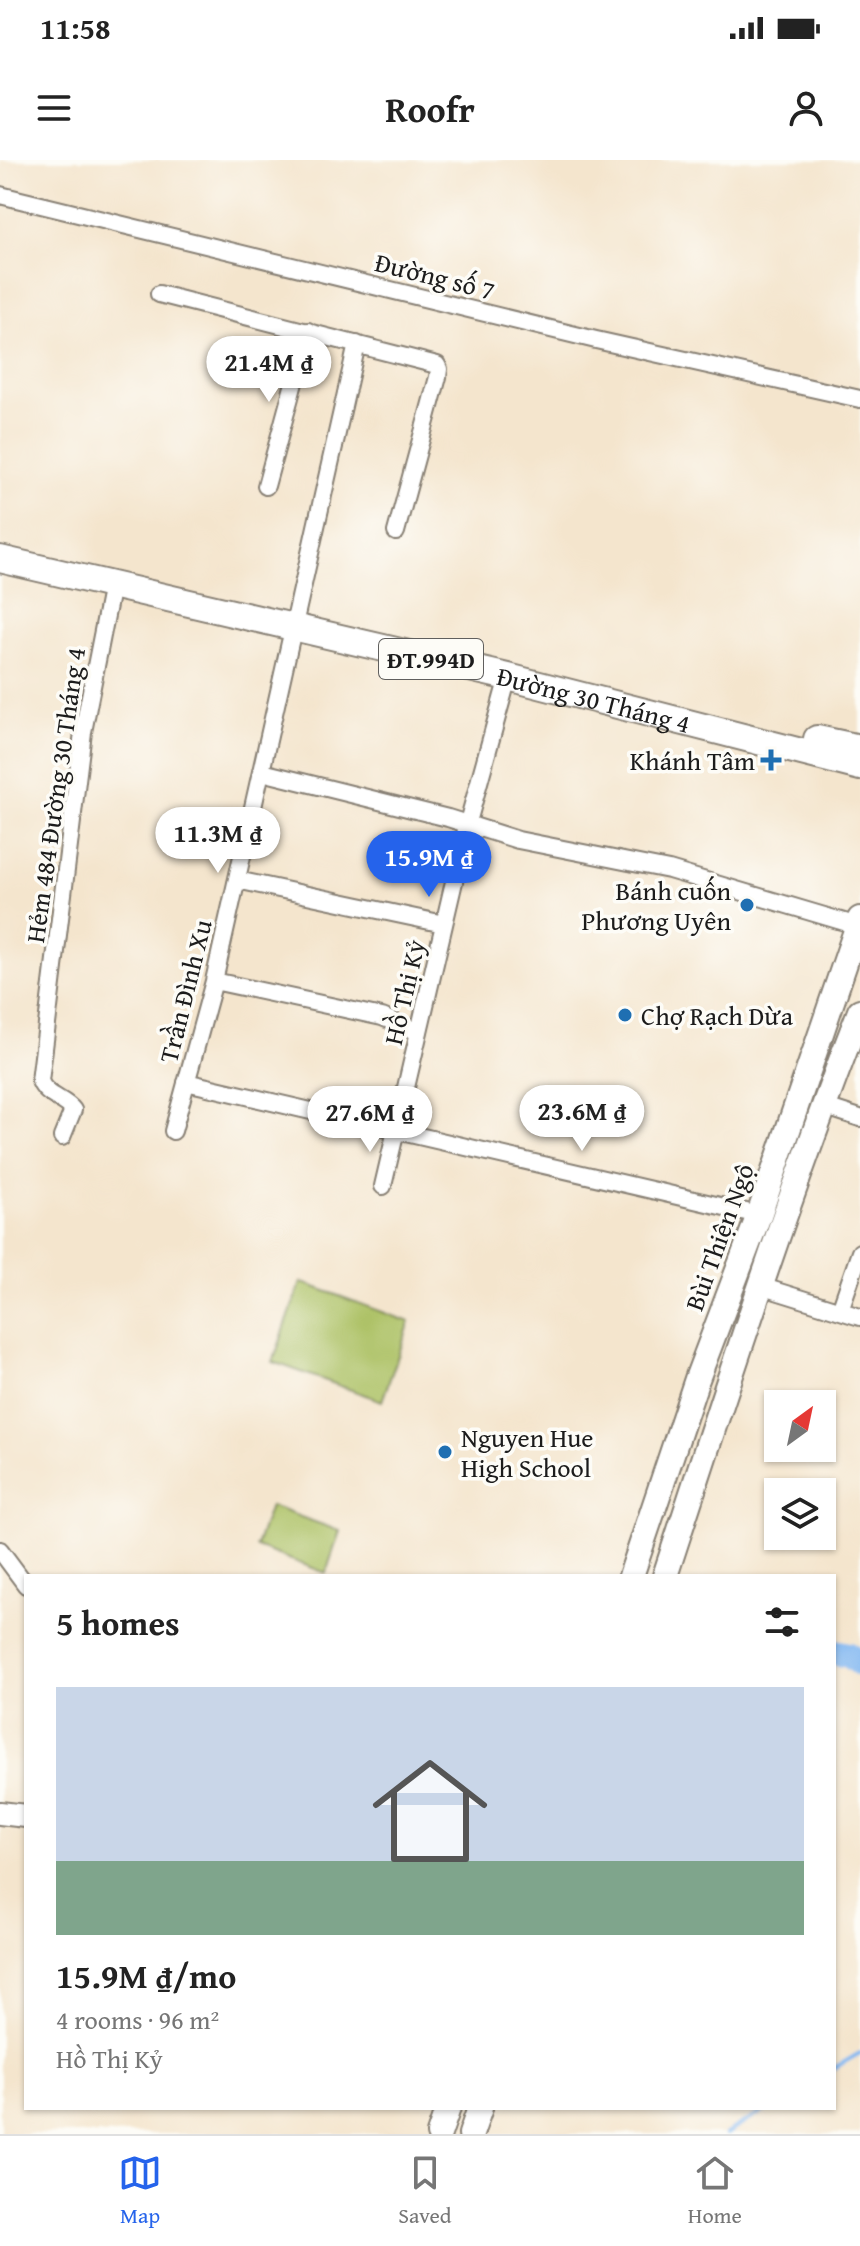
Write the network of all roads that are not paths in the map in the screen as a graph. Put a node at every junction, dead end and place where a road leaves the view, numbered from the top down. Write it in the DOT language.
graph roads {
  1 [pos="0,195"];
  2 [pos="159,294"];
  3 [pos="308,331"];
  4 [pos="357,344"];
  5 [pos="860,399"];
  6 [pos="266,486"];
  7 [pos="396,532"];
  8 [pos="0,542"];
  9 [pos="0,559"];
  10 [pos="112,585"];
  11 [pos="294,620"];
  12 [pos="508,677"];
  13 [pos="860,748"];
  14 [pos="860,767"];
  15 [pos="262,772"];
  16 [pos="467,826"];
  17 [pos="237,880"];
  18 [pos="859,922"];
  19 [pos="444,924"];
  20 [pos="214,981"];
  21 [pos="860,1011"];
  22 [pos="419,1032"];
  23 [pos="186,1082"];
  24 [pos="797,1096"];
  25 [pos="823,1106"];
  26 [pos="860,1118"];
  27 [pos="173,1131"];
  28 [pos="396,1132"];
  29 [pos="62,1137"];
  30 [pos="383,1186"];
  31 [pos="759,1215"];
  32 [pos="860,1252"];
  33 [pos="760,1286"];
  34 [pos="840,1310"];
  35 [pos="860,1317"];
  36 [pos="4,1563"];
  37 [pos="634,1566"];
  38 [pos="667,1571"];
  39 [pos="24,1583"];
  40 [pos="0,1813"];
  41 [pos="24,1816"];
  42 [pos="447,2110"];
  43 [pos="479,2110"];
  44 [pos="439,2134"];
  45 [pos="471,2134"];
  1 -- 5 [label="street, Đường số 7"];
  2 -- 3 [label="street"];
  3 -- 4 [label="street"];
  3 -- 6 [label="street"];
  4 -- 7 [label="street"];
  4 -- 11 [label="street, Trần Đình Xu"];
  8 -- 11 [label="main road, Đường 30 Tháng 4 / ĐT.994D"];
  9 -- 10 [label="main road, Đường 30 Tháng 4 / ĐT.994D"];
  10 -- 11 [label="main road, Đường 30 Tháng 4 / ĐT.994D"];
  10 -- 29 [label="street, Hẻm 484 Đường 30 Tháng 4"];
  11 -- 12 [label="main road, Đường 30 Tháng 4 / ĐT.994D"];
  11 -- 13 [label="main road, Đường 30 Tháng 4 / ĐT.994D"];
  11 -- 15 [label="street, Trần Đình Xu"];
  12 -- 14 [label="main road, Đường 30 Tháng 4 / ĐT.994D"];
  12 -- 16 [label="street, Hồ Thị Kỷ"];
  15 -- 16 [label="street"];
  15 -- 17 [label="street, Trần Đình Xu"];
  16 -- 18 [label="street"];
  16 -- 19 [label="street, Hồ Thị Kỷ"];
  17 -- 19 [label="street"];
  17 -- 20 [label="street, Trần Đình Xu"];
  18 -- 24 [label="main road, Bùi Thiện Ngộ"];
  19 -- 22 [label="street, Hồ Thị Kỷ"];
  20 -- 22 [label="street"];
  20 -- 23 [label="street, Trần Đình Xu"];
  21 -- 25 [label="main road, Bùi Thiện Ngộ"];
  22 -- 28 [label="street, Hồ Thị Kỷ"];
  23 -- 27 [label="street, Trần Đình Xu"];
  23 -- 28 [label="street"];
  24 -- 25 [label="main road"];
  24 -- 31 [label="main road, Bùi Thiện Ngộ"];
  25 -- 26 [label="street"];
  25 -- 33 [label="main road, Bùi Thiện Ngộ"];
  28 -- 30 [label="street, Hồ Thị Kỷ"];
  28 -- 31 [label="street"];
  31 -- 37 [label="main road, Bùi Thiện Ngộ"];
  32 -- 34 [label="street"];
  33 -- 34 [label="street"];
  33 -- 38 [label="main road, Bùi Thiện Ngộ"];
  34 -- 35 [label="street"];
  36 -- 39 [label="street"];
  37 -- 38 [label="main road"];
  40 -- 41 [label="street"];
  42 -- 44 [label="main road"];
  43 -- 45 [label="main road"];
}
